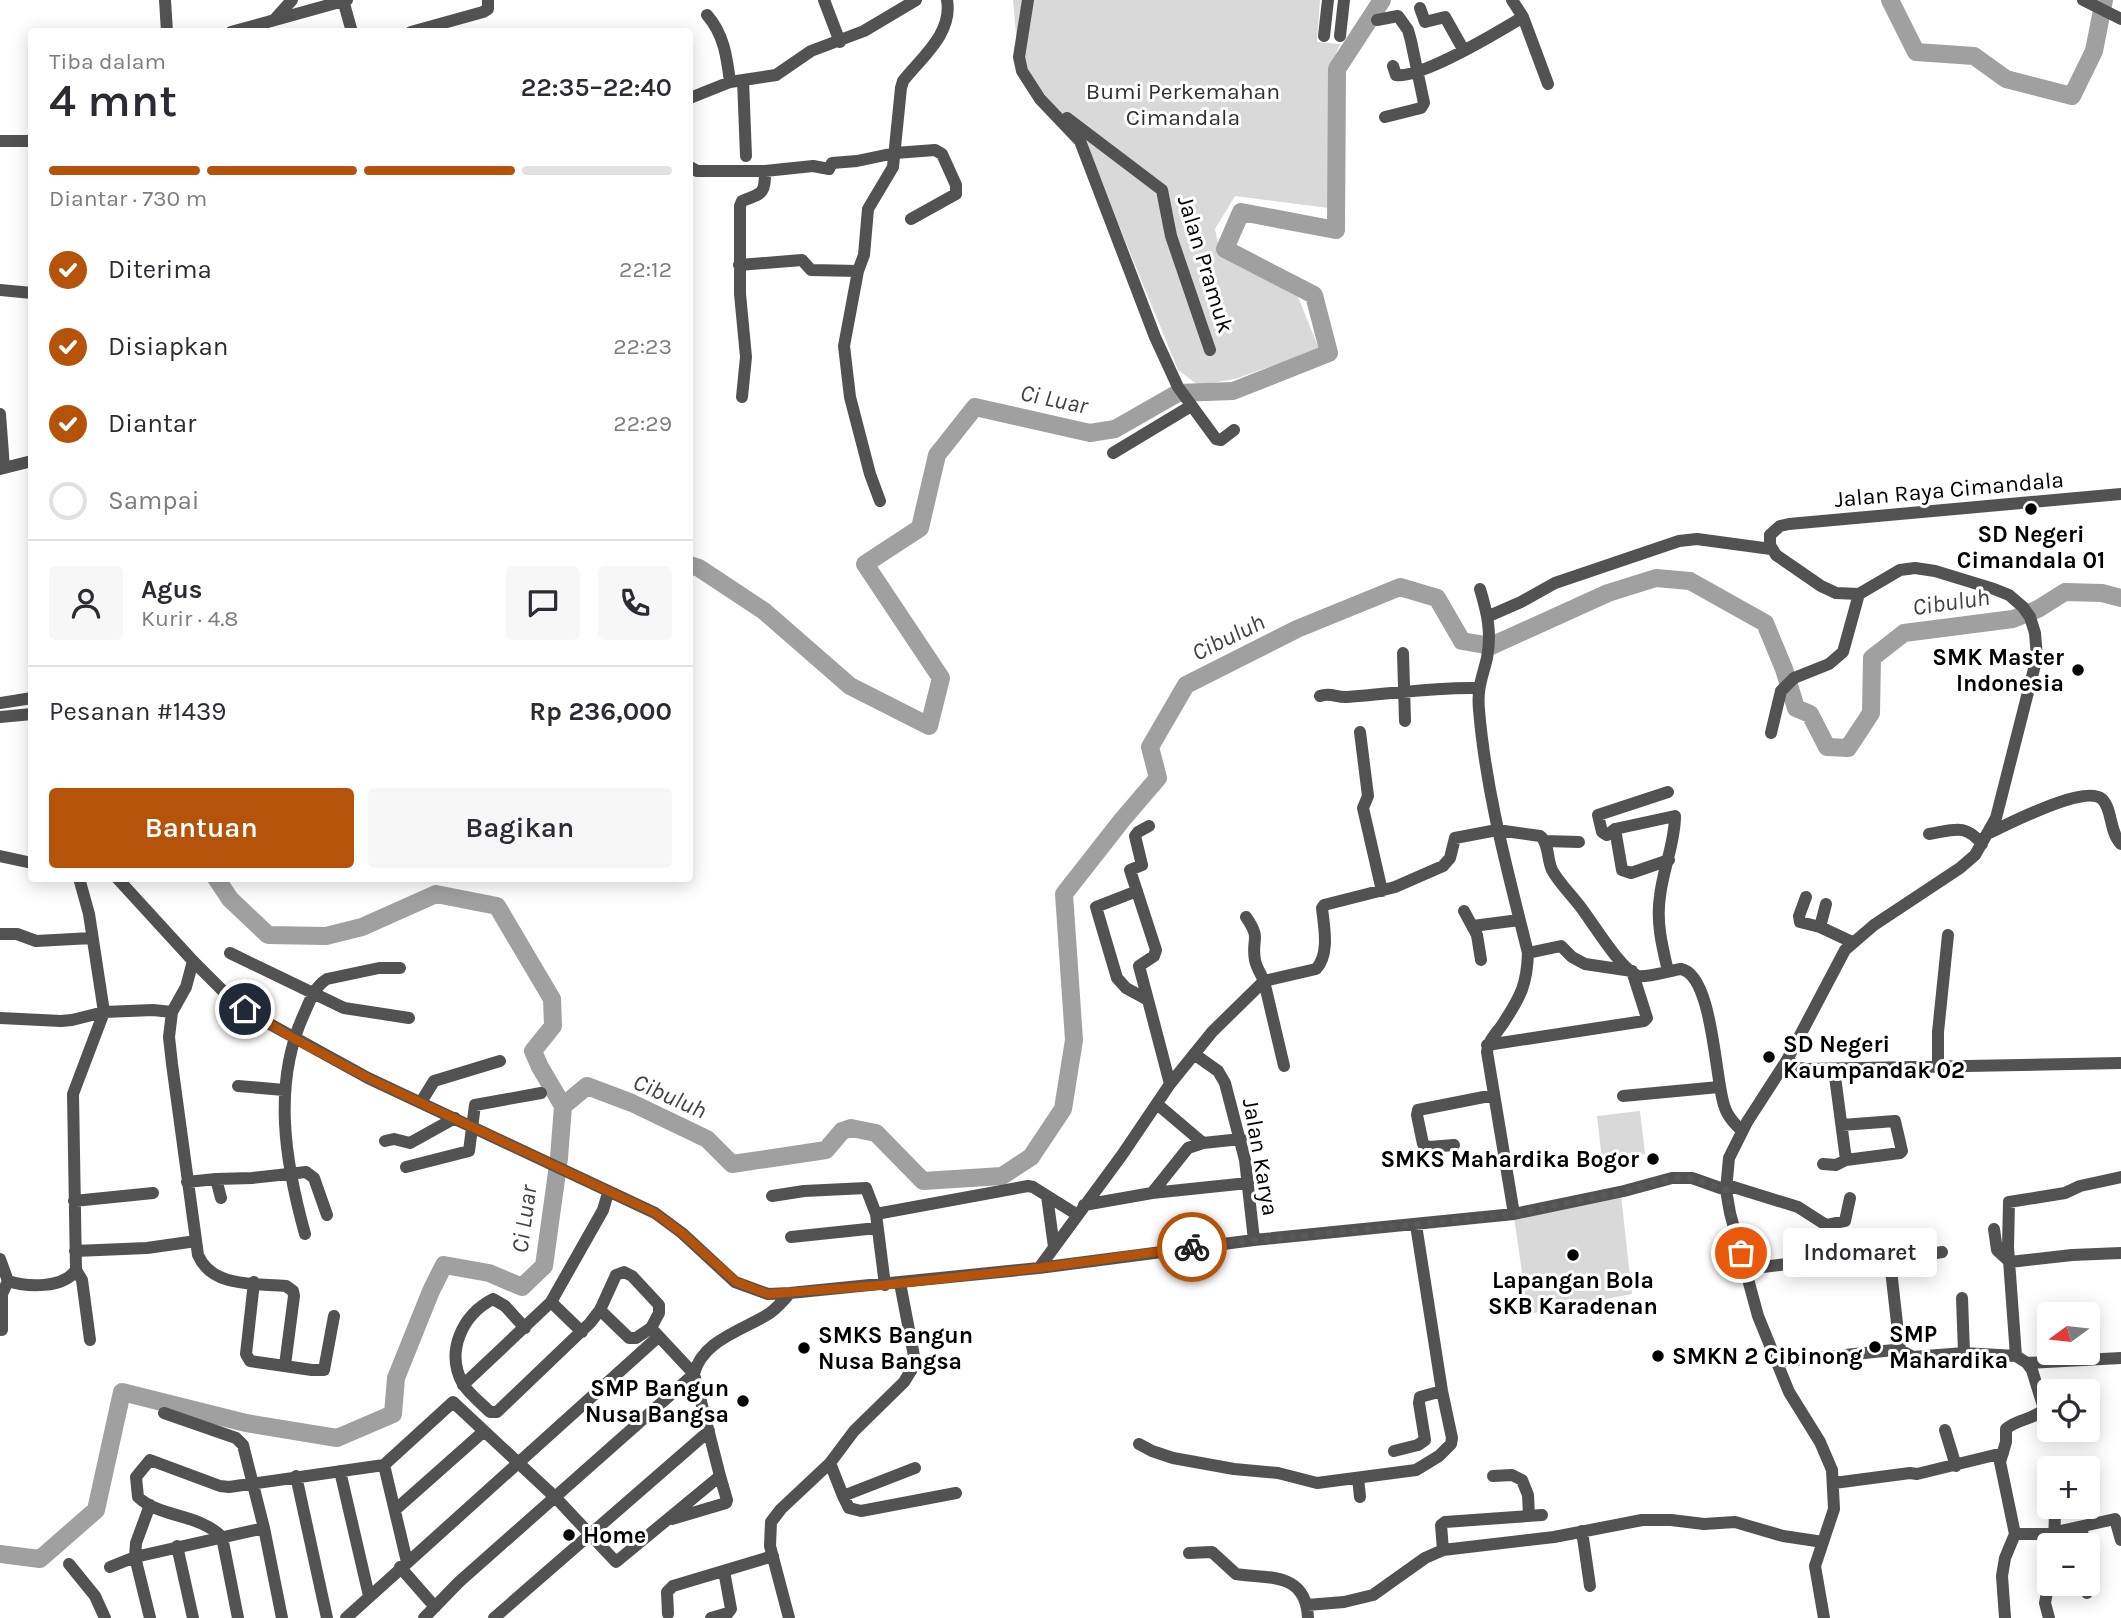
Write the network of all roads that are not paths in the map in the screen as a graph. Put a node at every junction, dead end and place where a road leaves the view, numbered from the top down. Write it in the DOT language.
graph roads {
  1 [pos="165,0"];
  2 [pos="292,0"];
  3 [pos="345,0"];
  4 [pos="488,0"];
  5 [pos="824,0"];
  6 [pos="916,0"];
  7 [pos="947,0"];
  8 [pos="1030,0"];
  9 [pos="1328,0"];
  10 [pos="1344,0"];
  11 [pos="2083,0"];
  12 [pos="1515,1"];
  13 [pos="894,6"];
  14 [pos="1420,8"];
  15 [pos="707,15"];
  16 [pos="1334,15"];
  17 [pos="1523,17"];
  18 [pos="2119,17"];
  19 [pos="275,20"];
  20 [pos="1377,20"];
  21 [pos="167,28"];
  22 [pos="246,28"];
  23 [pos="351,28"];
  24 [pos="425,28"];
  25 [pos="1324,36"];
  26 [pos="1340,36"];
  27 [pos="840,42"];
  28 [pos="1463,49"];
  29 [pos="1393,66"];
  30 [pos="1417,72"];
  31 [pos="736,81"];
  32 [pos="1548,84"];
  33 [pos="693,97"];
  34 [pos="1385,117"];
  35 [pos="0,141"];
  36 [pos="28,143"];
  37 [pos="895,153"];
  38 [pos="746,156"];
  39 [pos="693,169"];
  40 [pos="765,171"];
  41 [pos="911,219"];
  42 [pos="739,265"];
  43 [pos="858,271"];
  44 [pos="0,290"];
  45 [pos="28,293"];
  46 [pos="1210,350"];
  47 [pos="742,397"];
  48 [pos="1190,405"];
  49 [pos="0,414"];
  50 [pos="1234,430"];
  51 [pos="1113,453"];
  52 [pos="28,462"];
  53 [pos="2,469"];
  54 [pos="2121,494"];
  55 [pos="880,501"];
  56 [pos="1771,549"];
  57 [pos="1480,589"];
  58 [pos="1859,593"];
  59 [pos="1489,616"];
  60 [pos="1403,653"];
  61 [pos="1477,688"];
  62 [pos="1404,690"];
  63 [pos="1320,696"];
  64 [pos="28,699"];
  65 [pos="0,703"];
  66 [pos="28,714"];
  67 [pos="0,717"];
  68 [pos="1405,722"];
  69 [pos="1360,732"];
  70 [pos="1771,733"];
  71 [pos="1668,792"];
  72 [pos="1149,826"];
  73 [pos="1615,829"];
  74 [pos="1497,830"];
  75 [pos="1929,834"];
  76 [pos="1986,838"];
  77 [pos="1545,841"];
  78 [pos="1579,842"];
  79 [pos="2121,844"];
  80 [pos="0,856"];
  81 [pos="1669,860"];
  82 [pos="28,862"];
  83 [pos="80,882"];
  84 [pos="121,882"];
  85 [pos="1137,891"];
  86 [pos="1382,891"];
  87 [pos="1806,897"];
  88 [pos="1826,904"];
  89 [pos="1464,911"];
  90 [pos="1246,917"];
  91 [pos="1519,920"];
  92 [pos="1473,926"];
  93 [pos="1820,927"];
  94 [pos="0,934"];
  95 [pos="1948,935"];
  96 [pos="92,938"];
  97 [pos="1852,942"];
  98 [pos="230,953"];
  99 [pos="1528,953"];
  100 [pos="1481,960"];
  101 [pos="193,961"];
  102 [pos="400,968"];
  103 [pos="1632,971"];
  104 [pos="1668,971"];
  105 [pos="1264,981"];
  106 [pos="313,995"];
  107 [pos="1148,1000"];
  108 [pos="104,1012"];
  109 [pos="172,1012"];
  110 [pos="0,1018"];
  111 [pos="410,1018"];
  112 [pos="293,1038"];
  113 [pos="1487,1045"];
  114 [pos="1194,1054"];
  115 [pos="500,1060"];
  116 [pos="1787,1060"];
  117 [pos="2121,1063"];
  118 [pos="1284,1066"];
  119 [pos="1938,1068"];
  120 [pos="1834,1069"];
  121 [pos="1170,1084"];
  122 [pos="238,1086"];
  123 [pos="1719,1087"];
  124 [pos="284,1090"];
  125 [pos="541,1093"];
  126 [pos="1494,1095"];
  127 [pos="1623,1096"];
  128 [pos="421,1102"];
  129 [pos="1157,1104"];
  130 [pos="455,1118"];
  131 [pos="1842,1125"];
  132 [pos="471,1126"];
  133 [pos="1742,1131"];
  134 [pos="1241,1139"];
  135 [pos="386,1140"];
  136 [pos="1203,1143"];
  137 [pos="1454,1145"];
  138 [pos="1846,1160"];
  139 [pos="1823,1164"];
  140 [pos="406,1167"];
  141 [pos="292,1173"];
  142 [pos="2121,1177"];
  143 [pos="216,1179"];
  144 [pos="187,1182"];
  145 [pos="1248,1183"];
  146 [pos="1727,1187"];
  147 [pos="608,1193"];
  148 [pos="1152,1193"];
  149 [pos="153,1194"];
  150 [pos="772,1196"];
  151 [pos="1047,1196"];
  152 [pos="221,1198"];
  153 [pos="1850,1198"];
  154 [pos="74,1201"];
  155 [pos="1080,1210"];
  156 [pos="876,1214"];
  157 [pos="1514,1214"];
  158 [pos="327,1215"];
  159 [pos="1416,1225"];
  160 [pos="1826,1225"];
  161 [pos="877,1228"];
  162 [pos="1994,1229"];
  163 [pos="305,1234"];
  164 [pos="790,1237"];
  165 [pos="1254,1240"];
  166 [pos="189,1242"];
  167 [pos="1836,1243"];
  168 [pos="1054,1247"];
  169 [pos="75,1251"];
  170 [pos="1942,1252"];
  171 [pos="2121,1253"];
  172 [pos="0,1259"];
  173 [pos="1804,1262"];
  174 [pos="2010,1262"];
  175 [pos="1039,1268"];
  176 [pos="1746,1269"];
  177 [pos="76,1270"];
  178 [pos="8,1281"];
  179 [pos="254,1282"];
  180 [pos="900,1283"];
  181 [pos="885,1285"];
  182 [pos="790,1293"];
  183 [pos="1962,1298"];
  184 [pos="551,1302"];
  185 [pos="600,1310"];
  186 [pos="334,1316"];
  187 [pos="525,1328"];
  188 [pos="2,1329"];
  189 [pos="582,1332"];
  190 [pos="654,1332"];
  191 [pos="90,1340"];
  192 [pos="1900,1350"];
  193 [pos="1964,1353"];
  194 [pos="2121,1358"];
  195 [pos="2021,1359"];
  196 [pos="1776,1362"];
  197 [pos="285,1365"];
  198 [pos="693,1370"];
  199 [pos="463,1385"];
  200 [pos="1441,1391"];
  201 [pos="164,1413"];
  202 [pos="1945,1430"];
  203 [pos="709,1431"];
  204 [pos="483,1433"];
  205 [pos="1139,1444"];
  206 [pos="1395,1451"];
  207 [pos="2003,1453"];
  208 [pos="830,1462"];
  209 [pos="516,1463"];
  210 [pos="384,1465"];
  211 [pos="1956,1466"];
  212 [pos="915,1468"];
  213 [pos="340,1471"];
  214 [pos="296,1476"];
  215 [pos="720,1476"];
  216 [pos="1493,1476"];
  217 [pos="1358,1478"];
  218 [pos="252,1483"];
  219 [pos="1834,1483"];
  220 [pos="956,1493"];
  221 [pos="553,1496"];
  222 [pos="843,1496"];
  223 [pos="1360,1497"];
  224 [pos="150,1505"];
  225 [pos="395,1510"];
  226 [pos="1542,1515"];
  227 [pos="1529,1516"];
  228 [pos="2118,1519"];
  229 [pos="668,1520"];
  230 [pos="2082,1527"];
  231 [pos="264,1528"];
  232 [pos="1582,1531"];
  233 [pos="2068,1533"];
  234 [pos="2082,1533"];
  235 [pos="2015,1534"];
  236 [pos="589,1535"];
  237 [pos="222,1536"];
  238 [pos="2037,1536"];
  239 [pos="2121,1540"];
  240 [pos="1823,1542"];
  241 [pos="177,1546"];
  242 [pos="1443,1550"];
  243 [pos="1189,1553"];
  244 [pos="773,1556"];
  245 [pos="135,1557"];
  246 [pos="69,1564"];
  247 [pos="403,1564"];
  248 [pos="110,1567"];
  249 [pos="724,1571"];
  250 [pos="1590,1586"];
  251 [pos="369,1596"];
  252 [pos="2046,1596"];
  253 [pos="433,1604"];
  254 [pos="1307,1611"];
  255 [pos="668,1614"];
  256 [pos="105,1618"];
  257 [pos="150,1618"];
  258 [pos="192,1618"];
  259 [pos="239,1618"];
  260 [pos="282,1618"];
  261 [pos="327,1618"];
  262 [pos="346,1618"];
  263 [pos="414,1618"];
  264 [pos="424,1618"];
  265 [pos="494,1618"];
  266 [pos="711,1618"];
  267 [pos="789,1618"];
  268 [pos="1824,1618"];
  269 [pos="2005,1618"];
  270 [pos="2049,1618"];
  1 -- 21 [label="street"];
  2 -- 19 [label="street"];
  3 -- 19 [label="street"];
  3 -- 23 [label="street"];
  4 -- 24 [label="street"];
  5 -- 27 [label="street"];
  6 -- 13 [label="street"];
  7 -- 37 [label="street"];
  8 -- 46 [label="street, Jalan Pramuk"];
  8 -- 48 [label="street"];
  9 -- 16 [label="street"];
  10 -- 16 [label="street"];
  11 -- 18 [label="street"];
  12 -- 17 [label="street"];
  13 -- 27 [label="street"];
  14 -- 28 [label="street"];
  15 -- 31 [label="street"];
  16 -- 25 [label="street"];
  16 -- 26 [label="street"];
  17 -- 28 [label="street"];
  17 -- 32 [label="street"];
  19 -- 22 [label="street"];
  20 -- 30 [label="street"];
  27 -- 31 [label="street"];
  28 -- 30 [label="street"];
  29 -- 30 [label="street"];
  30 -- 34 [label="street"];
  31 -- 33 [label="street"];
  31 -- 38 [label="street"];
  35 -- 36 [label="street"];
  37 -- 40 [label="street"];
  37 -- 41 [label="street"];
  37 -- 43 [label="street"];
  39 -- 40 [label="street"];
  40 -- 42 [label="street"];
  42 -- 43 [label="street"];
  42 -- 47 [label="street"];
  43 -- 55 [label="street"];
  44 -- 45 [label="street"];
  48 -- 50 [label="street"];
  48 -- 51 [label="street"];
  49 -- 53 [label="street"];
  52 -- 53 [label="street"];
  54 -- 56 [label="street, Jalan Raya Cimandala"];
  56 -- 58 [label="street"];
  56 -- 59 [label="street"];
  57 -- 59 [label="street"];
  58 -- 70 [label="street"];
  58 -- 76 [label="street"];
  59 -- 61 [label="street"];
  60 -- 62 [label="street"];
  61 -- 62 [label="street"];
  61 -- 74 [label="street"];
  62 -- 63 [label="street"];
  62 -- 68 [label="street"];
  64 -- 65 [label="street"];
  66 -- 67 [label="street"];
  69 -- 86 [label="street"];
  71 -- 73 [label="street"];
  72 -- 85 [label="street"];
  73 -- 81 [label="street"];
  73 -- 81 [label="street"];
  74 -- 77 [label="street"];
  74 -- 86 [label="street"];
  74 -- 91 [label="street"];
  75 -- 76 [label="street"];
  76 -- 79 [label="street"];
  76 -- 97 [label="street"];
  77 -- 78 [label="street"];
  77 -- 103 [label="street"];
  80 -- 82 [label="street"];
  81 -- 104 [label="street"];
  83 -- 96 [label="street"];
  84 -- 101 [label="street"];
  85 -- 107 [label="street"];
  85 -- 107 [label="street"];
  86 -- 105 [label="street"];
  87 -- 93 [label="street"];
  88 -- 93 [label="street"];
  89 -- 92 [label="street"];
  90 -- 105 [label="street"];
  91 -- 92 [label="street"];
  91 -- 99 [label="street"];
  92 -- 100 [label="street"];
  93 -- 97 [label="street"];
  94 -- 96 [label="street"];
  95 -- 119 [label="street"];
  96 -- 108 [label="street"];
  97 -- 116 [label="street"];
  98 -- 106 [label="street"];
  99 -- 103 [label="street"];
  99 -- 113 [label="street"];
  101 -- 109 [label="street"];
  101 -- 112 [label="street"];
  102 -- 106 [label="street"];
  103 -- 104 [label="street"];
  103 -- 113 [label="street"];
  104 -- 123 [label="street"];
  105 -- 114 [label="street"];
  105 -- 118 [label="street"];
  106 -- 111 [label="street"];
  106 -- 112 [label="street"];
  107 -- 121 [label="street"];
  108 -- 109 [label="street"];
  108 -- 110 [label="street"];
  108 -- 154 [label="street"];
  109 -- 144 [label="street"];
  112 -- 124 [label="street"];
  112 -- 128 [label="street"];
  113 -- 126 [label="street"];
  114 -- 121 [label="street"];
  114 -- 134 [label="street, Jalan Karya"];
  115 -- 128 [label="street"];
  116 -- 120 [label="street"];
  116 -- 133 [label="street"];
  117 -- 119 [label="street"];
  119 -- 120 [label="street"];
  120 -- 131 [label="street"];
  121 -- 129 [label="street"];
  122 -- 124 [label="street"];
  123 -- 127 [label="street"];
  123 -- 133 [label="street"];
  124 -- 141 [label="street"];
  125 -- 132 [label="street"];
  126 -- 137 [label="street"];
  126 -- 157 [label="street"];
  128 -- 130 [label="street"];
  129 -- 136 [label="street"];
  129 -- 155 [label="street"];
  130 -- 132 [label="street"];
  130 -- 135 [label="street"];
  131 -- 138 [label="street"];
  131 -- 138 [label="street"];
  132 -- 140 [label="street"];
  132 -- 147 [label="street"];
  133 -- 146 [label="street"];
  134 -- 136 [label="street"];
  134 -- 145 [label="street, Jalan Karya"];
  136 -- 148 [label="street"];
  138 -- 139 [label="street"];
  141 -- 143 [label="street"];
  141 -- 158 [label="street"];
  141 -- 163 [label="street"];
  142 -- 174 [label="street"];
  143 -- 144 [label="street"];
  143 -- 152 [label="street"];
  144 -- 179 [label="street"];
  145 -- 148 [label="street"];
  145 -- 165 [label="street, Jalan Karya"];
  146 -- 157 [label="street"];
  146 -- 160 [label="street"];
  146 -- 176 [label="street"];
  147 -- 182 [label="street"];
  147 -- 184 [label="street"];
  148 -- 155 [label="street"];
  149 -- 154 [label="street"];
  150 -- 156 [label="street"];
  151 -- 155 [label="street"];
  151 -- 156 [label="street"];
  151 -- 168 [label="street"];
  153 -- 160 [label="street"];
  154 -- 169 [label="street"];
  155 -- 168 [label="street"];
  156 -- 161 [label="street"];
  157 -- 159 [label="street"];
  159 -- 165 [label="street"];
  159 -- 200 [label="street"];
  160 -- 167 [label="street"];
  161 -- 164 [label="street"];
  161 -- 181 [label="street"];
  162 -- 174 [label="street"];
  165 -- 175 [label="street"];
  166 -- 169 [label="street"];
  168 -- 175 [label="street"];
  169 -- 177 [label="street"];
  170 -- 192 [label="street"];
  171 -- 174 [label="street"];
  172 -- 178 [label="street"];
  173 -- 176 [label="street"];
  174 -- 195 [label="street"];
  175 -- 180 [label="street"];
  176 -- 196 [label="street"];
  177 -- 178 [label="street"];
  177 -- 191 [label="street"];
  178 -- 188 [label="street"];
  179 -- 197 [label="street"];
  179 -- 197 [label="street"];
  180 -- 181 [label="street"];
  180 -- 208 [label="street"];
  181 -- 182 [label="street"];
  182 -- 198 [label="street"];
  183 -- 193 [label="street"];
  184 -- 187 [label="street"];
  184 -- 189 [label="street"];
  185 -- 189 [label="street"];
  185 -- 190 [label="street"];
  185 -- 190 [label="street"];
  186 -- 197 [label="street"];
  187 -- 199 [label="street"];
  187 -- 199 [label="street"];
  189 -- 199 [label="street"];
  190 -- 198 [label="street"];
  190 -- 209 [label="street"];
  192 -- 193 [label="street"];
  192 -- 196 [label="street"];
  193 -- 195 [label="street"];
  194 -- 195 [label="street"];
  195 -- 207 [label="street"];
  196 -- 219 [label="street"];
  198 -- 203 [label="street"];
  198 -- 221 [label="street"];
  200 -- 206 [label="street"];
  200 -- 217 [label="street"];
  201 -- 218 [label="street"];
  202 -- 211 [label="street"];
  203 -- 215 [label="street"];
  203 -- 236 [label="street"];
  204 -- 209 [label="street"];
  204 -- 210 [label="street"];
  204 -- 225 [label="street"];
  205 -- 217 [label="street"];
  207 -- 211 [label="street"];
  207 -- 235 [label="street"];
  208 -- 222 [label="street"];
  208 -- 244 [label="street"];
  209 -- 221 [label="street"];
  209 -- 247 [label="street"];
  210 -- 213 [label="street"];
  210 -- 225 [label="street"];
  211 -- 219 [label="street"];
  212 -- 222 [label="street"];
  213 -- 214 [label="street"];
  213 -- 251 [label="street"];
  214 -- 218 [label="street"];
  214 -- 261 [label="street"];
  215 -- 229 [label="street"];
  215 -- 229 [label="street"];
  216 -- 227 [label="street"];
  217 -- 223 [label="street"];
  218 -- 224 [label="street"];
  218 -- 231 [label="street"];
  219 -- 240 [label="street"];
  220 -- 222 [label="street"];
  221 -- 236 [label="street"];
  221 -- 253 [label="street"];
  224 -- 237 [label="street"];
  224 -- 245 [label="street"];
  225 -- 247 [label="street"];
  226 -- 227 [label="street"];
  227 -- 242 [label="street"];
  228 -- 230 [label="street"];
  228 -- 239 [label="street"];
  229 -- 236 [label="street"];
  230 -- 233 [label="street"];
  230 -- 234 [label="street"];
  231 -- 237 [label="street"];
  231 -- 260 [label="street"];
  232 -- 240 [label="street"];
  232 -- 242 [label="street"];
  232 -- 250 [label="street"];
  235 -- 238 [label="street"];
  235 -- 269 [label="street"];
  236 -- 265 [label="street"];
  237 -- 241 [label="street"];
  237 -- 259 [label="street"];
  240 -- 268 [label="street"];
  241 -- 245 [label="street"];
  241 -- 258 [label="street"];
  242 -- 254 [label="street"];
  243 -- 254 [label="street"];
  244 -- 249 [label="street"];
  244 -- 267 [label="street"];
  245 -- 248 [label="street"];
  245 -- 257 [label="street"];
  246 -- 256 [label="street"];
  247 -- 251 [label="street"];
  247 -- 253 [label="street"];
  249 -- 255 [label="street"];
  249 -- 266 [label="street"];
  251 -- 262 [label="street"];
  252 -- 270 [label="street"];
  253 -- 263 [label="street"];
  253 -- 264 [label="street"];
}
